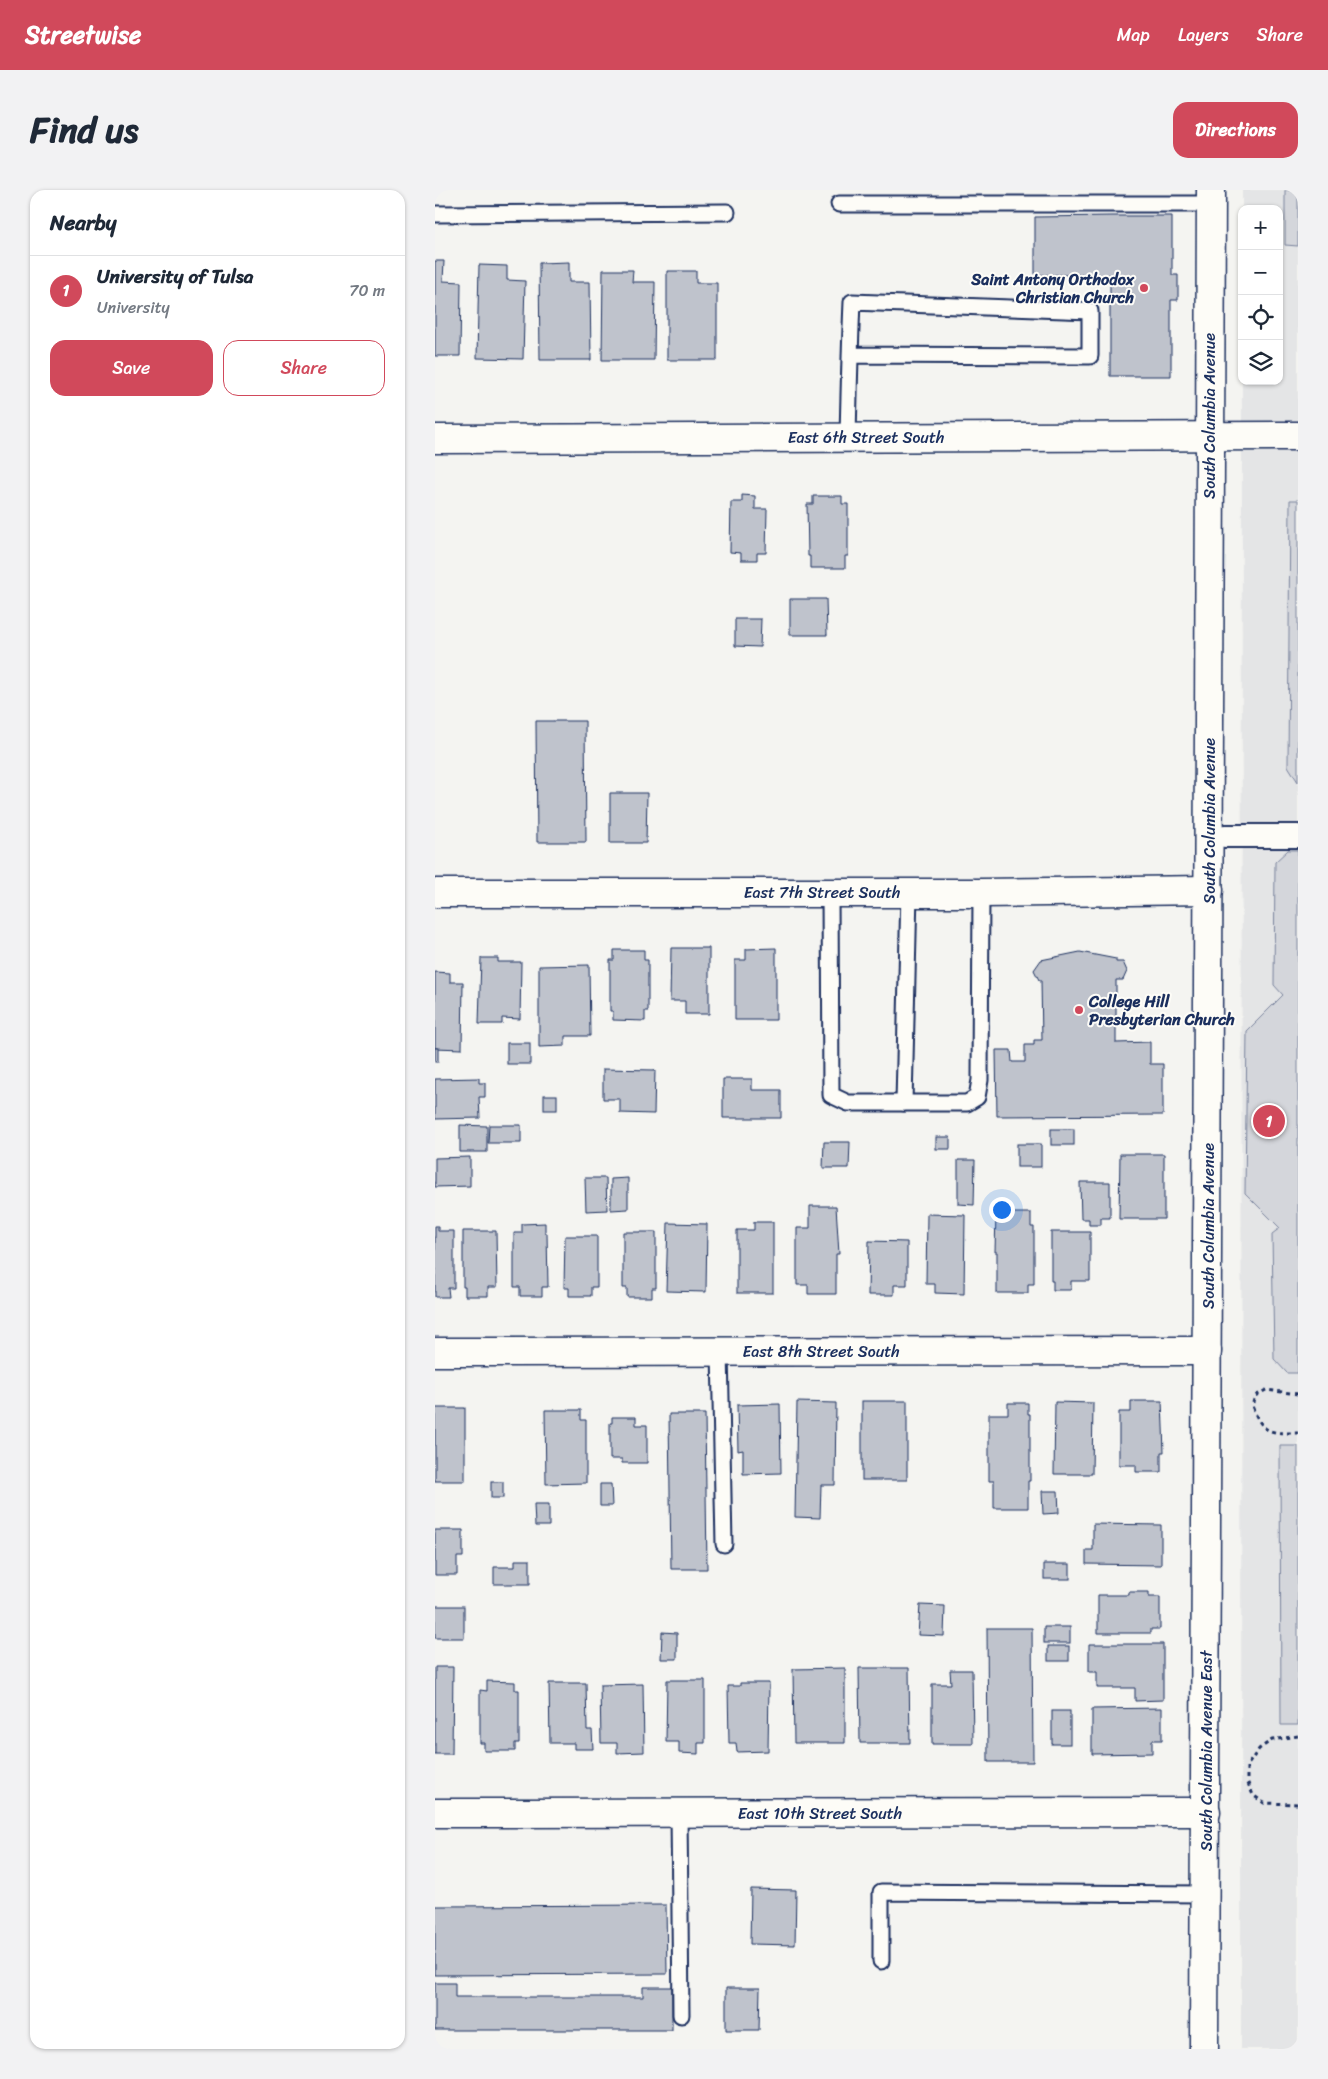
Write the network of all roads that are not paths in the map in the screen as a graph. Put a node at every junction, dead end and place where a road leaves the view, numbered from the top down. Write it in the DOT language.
graph roads {
  1 [pos="1211,197"];
  2 [pos="839,204"];
  3 [pos="727,212"];
  4 [pos="435,214"];
  5 [pos="850,355"];
  6 [pos="848,436"];
  7 [pos="1209,436"];
  8 [pos="1298,436"];
  9 [pos="435,439"];
  10 [pos="1225,836"];
  11 [pos="1298,836"];
  12 [pos="1209,890"];
  13 [pos="830,891"];
  14 [pos="909,892"];
  15 [pos="435,893"];
  16 [pos="981,893"];
  17 [pos="905,1102"];
  18 [pos="720,1351"];
  19 [pos="1207,1351"];
  20 [pos="435,1352"];
  21 [pos="1207,1453"];
  22 [pos="724,1544"];
  23 [pos="1206,1812"];
  24 [pos="435,1813"];
  25 [pos="679,1813"];
  26 [pos="1205,1894"];
  27 [pos="881,1961"];
  28 [pos="681,2014"];
  29 [pos="1204,2049"];
  1 -- 2 [label="lane"];
  1 -- 7 [label="street, South Columbia Avenue"];
  3 -- 4 [label="lane"];
  5 -- 5 [label="lane"];
  5 -- 6 [label="lane"];
  6 -- 7 [label="street, East 6th Street South"];
  6 -- 9 [label="street, East 6th Street South"];
  7 -- 8 [label="street, East 6th Street South"];
  7 -- 12 [label="street, South Columbia Avenue"];
  10 -- 11 [label="street"];
  12 -- 16 [label="street, East 7th Street South"];
  12 -- 19 [label="street, South Columbia Avenue"];
  13 -- 14 [label="street, East 7th Street South"];
  13 -- 15 [label="street, East 7th Street South"];
  13 -- 17 [label="lane"];
  14 -- 16 [label="street, East 7th Street South"];
  14 -- 17 [label="lane"];
  16 -- 17 [label="lane"];
  18 -- 19 [label="street, East 8th Street South"];
  18 -- 20 [label="street, East 8th Street South"];
  18 -- 22 [label="lane"];
  19 -- 21 [label="street, South Columbia Avenue"];
  21 -- 23 [label="street, South Columbia Avenue East"];
  23 -- 25 [label="street, East 10th Street South"];
  23 -- 26 [label="street, South Columbia Avenue East"];
  24 -- 25 [label="street, East 10th Street South"];
  25 -- 28 [label="lane"];
  26 -- 27 [label="lane"];
  26 -- 29 [label="street, South Columbia Avenue East"];
}
